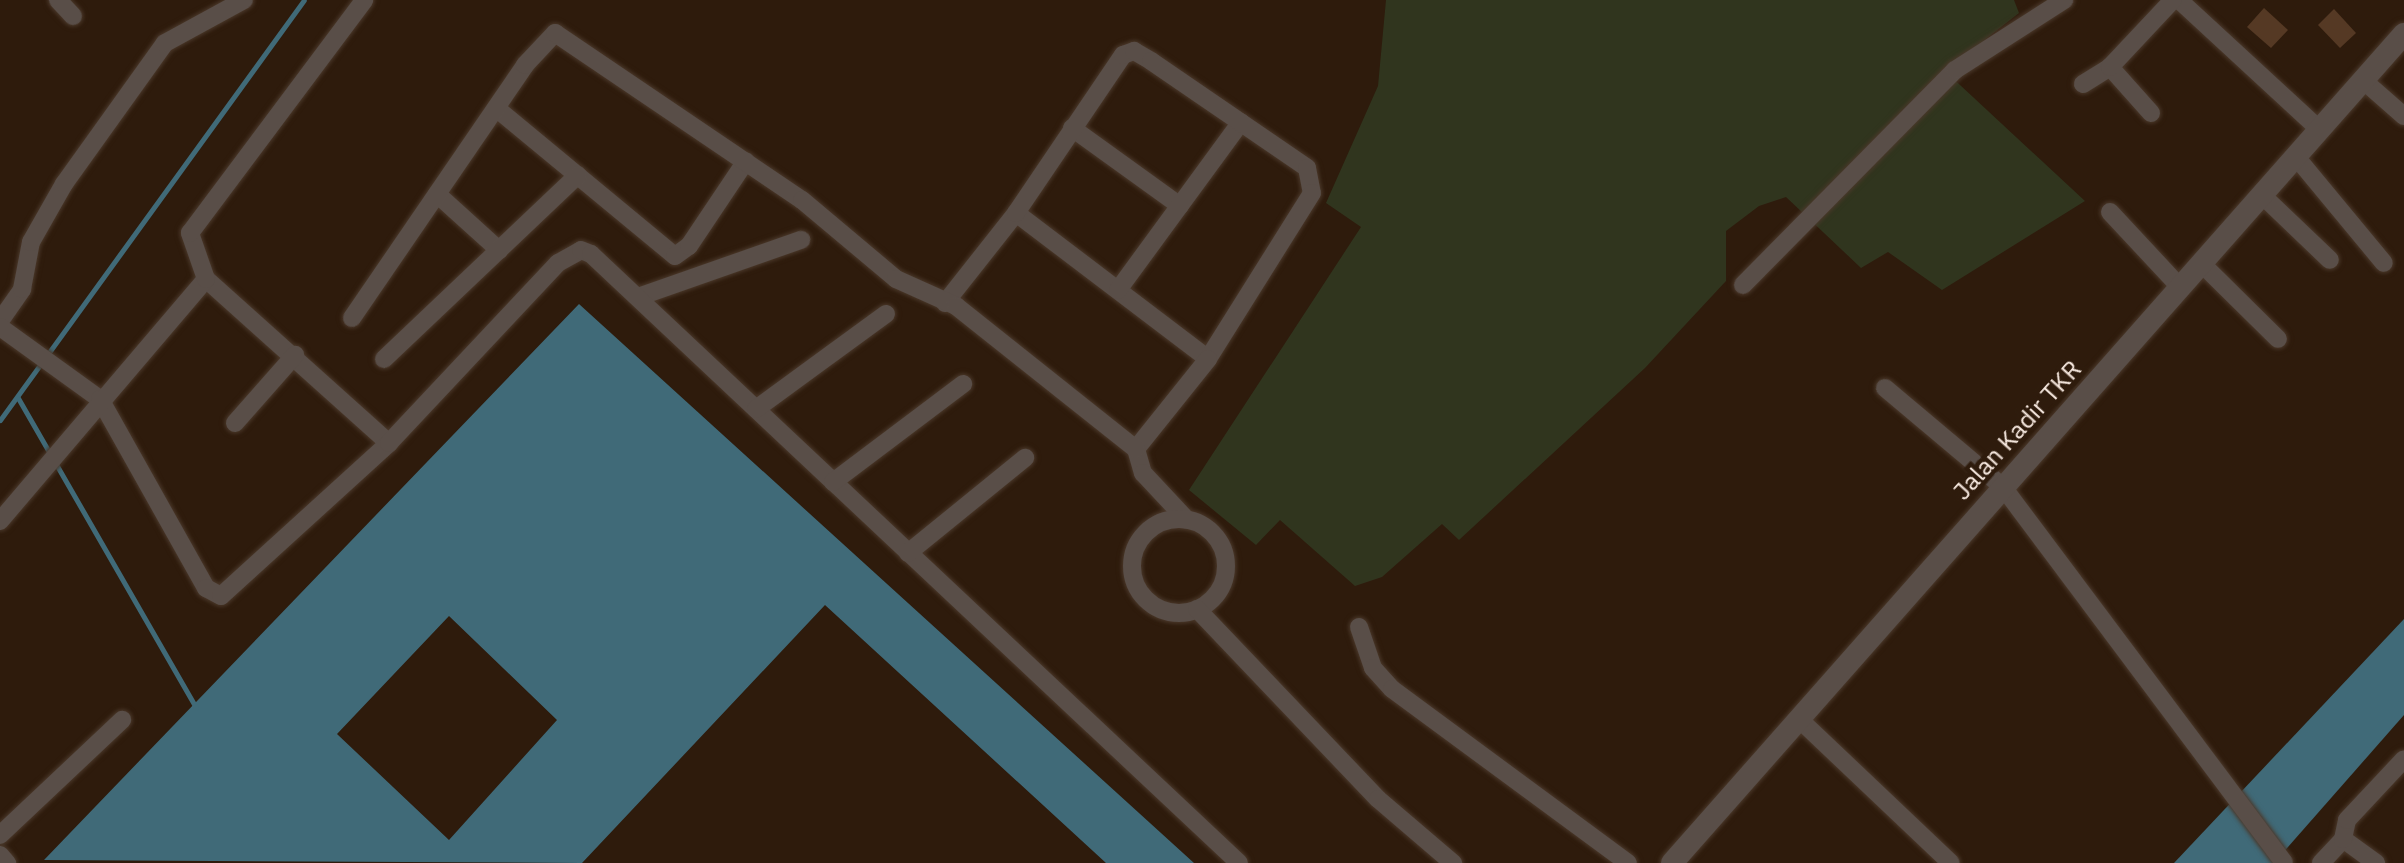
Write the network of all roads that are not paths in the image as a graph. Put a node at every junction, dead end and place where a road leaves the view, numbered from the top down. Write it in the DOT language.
graph roads {
  1 [pos="58,0"];
  2 [pos="244,0"];
  3 [pos="364,0"];
  4 [pos="2064,0"];
  5 [pos="2176,0"];
  6 [pos="73,16"];
  7 [pos="2404,34"];
  8 [pos="2110,67"];
  9 [pos="2364,80"];
  10 [pos="2083,84"];
  11 [pos="496,108"];
  12 [pos="2151,113"];
  13 [pos="2404,116"];
  14 [pos="1241,122"];
  15 [pos="1072,128"];
  16 [pos="2320,130"];
  17 [pos="2297,158"];
  18 [pos="746,160"];
  19 [pos="578,176"];
  20 [pos="438,194"];
  21 [pos="2264,198"];
  22 [pos="1180,206"];
  23 [pos="2110,212"];
  24 [pos="1016,213"];
  25 [pos="801,240"];
  26 [pos="499,250"];
  27 [pos="2330,260"];
  28 [pos="2201,263"];
  29 [pos="2384,263"];
  30 [pos="206,278"];
  31 [pos="1743,284"];
  32 [pos="2180,288"];
  33 [pos="1118,290"];
  34 [pos="638,298"];
  35 [pos="945,303"];
  36 [pos="886,314"];
  37 [pos="352,318"];
  38 [pos="1,326"];
  39 [pos="2278,340"];
  40 [pos="296,355"];
  41 [pos="384,359"];
  42 [pos="1208,359"];
  43 [pos="963,384"];
  44 [pos="1885,388"];
  45 [pos="92,395"];
  46 [pos="756,410"];
  47 [pos="234,423"];
  48 [pos="389,443"];
  49 [pos="1136,449"];
  50 [pos="1025,458"];
  51 [pos="833,482"];
  52 [pos="2003,487"];
  53 [pos="1188,520"];
  54 [pos="0,521"];
  55 [pos="908,553"];
  56 [pos="1197,609"];
  57 [pos="1359,627"];
  58 [pos="1799,719"];
  59 [pos="122,720"];
  60 [pos="2404,759"];
  61 [pos="0,835"];
  62 [pos="2343,839"];
  63 [pos="0,855"];
  64 [pos="2284,862"];
  65 [pos="6,863"];
  66 [pos="1239,863"];
  67 [pos="1453,863"];
  68 [pos="1628,863"];
  69 [pos="1672,863"];
  70 [pos="1951,863"];
  71 [pos="2321,863"];
  72 [pos="2376,863"];
  1 -- 6 [label="street"];
  2 -- 38 [label="street"];
  3 -- 30 [label="street"];
  4 -- 31 [label="street"];
  5 -- 8 [label="street"];
  5 -- 16 [label="street"];
  7 -- 9 [label="street, Jalan Kadir TKR"];
  8 -- 10 [label="street"];
  8 -- 12 [label="street"];
  9 -- 13 [label="street"];
  9 -- 16 [label="street, Jalan Kadir TKR"];
  11 -- 18 [label="street"];
  11 -- 19 [label="street"];
  11 -- 20 [label="street"];
  14 -- 15 [label="street"];
  14 -- 22 [label="street"];
  14 -- 42 [label="street"];
  15 -- 22 [label="street"];
  15 -- 24 [label="street"];
  16 -- 17 [label="street, Jalan Kadir TKR"];
  17 -- 21 [label="street, Jalan Kadir TKR"];
  17 -- 29 [label="street"];
  18 -- 19 [label="street"];
  18 -- 35 [label="street"];
  19 -- 26 [label="street"];
  20 -- 26 [label="street"];
  20 -- 37 [label="street"];
  21 -- 27 [label="street"];
  21 -- 28 [label="street, Jalan Kadir TKR"];
  22 -- 33 [label="street"];
  23 -- 32 [label="street"];
  24 -- 33 [label="street"];
  24 -- 35 [label="street"];
  25 -- 34 [label="street"];
  26 -- 41 [label="street"];
  28 -- 32 [label="street, Jalan Kadir TKR"];
  28 -- 39 [label="street"];
  30 -- 40 [label="street"];
  30 -- 45 [label="street"];
  32 -- 52 [label="street, Jalan Kadir TKR"];
  33 -- 42 [label="street"];
  34 -- 46 [label="street"];
  34 -- 48 [label="street"];
  35 -- 49 [label="street"];
  36 -- 46 [label="street"];
  38 -- 45 [label="street"];
  40 -- 47 [label="street"];
  40 -- 48 [label="street"];
  42 -- 49 [label="street"];
  43 -- 51 [label="street"];
  44 -- 52 [label="street"];
  45 -- 48 [label="street"];
  45 -- 54 [label="street"];
  46 -- 51 [label="street"];
  49 -- 53 [label="street"];
  50 -- 55 [label="street"];
  51 -- 55 [label="street"];
  52 -- 58 [label="street, Jalan Kadir TKR"];
  52 -- 64 [label="street"];
  53 -- 56 [label="street"];
  53 -- 56 [label="street"];
  55 -- 66 [label="street"];
  56 -- 67 [label="street"];
  57 -- 68 [label="street"];
  58 -- 69 [label="street, Jalan Kadir TKR"];
  58 -- 70 [label="street"];
  59 -- 61 [label="street"];
  60 -- 62 [label="street"];
  62 -- 71 [label="street"];
  62 -- 72 [label="street"];
  63 -- 65 [label="street"];
}
